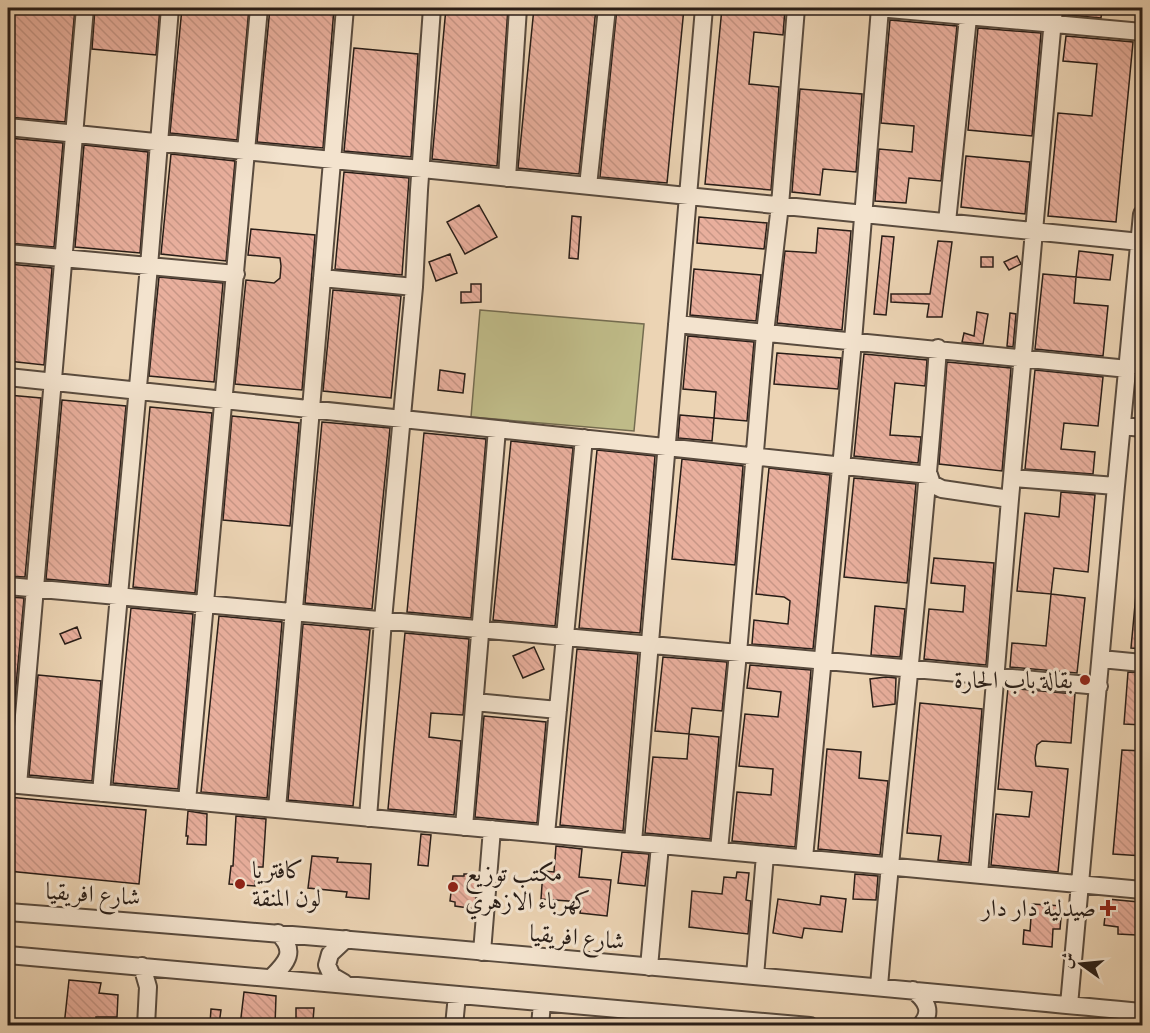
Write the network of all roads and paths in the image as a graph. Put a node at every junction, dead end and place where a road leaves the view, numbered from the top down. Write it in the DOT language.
graph roads {
  1 [pos="85,8"];
  2 [pos="170,8"];
  3 [pos="259,8"];
  4 [pos="345,8"];
  5 [pos="432,8"];
  6 [pos="518,8"];
  7 [pos="607,8"];
  8 [pos="704,8"];
  9 [pos="796,8"];
  10 [pos="879,8"];
  11 [pos="969,12"];
  12 [pos="1053,16"];
  13 [pos="1143,32"];
  14 [pos="8,127"];
  15 [pos="74,134"];
  16 [pos="158,142"];
  17 [pos="247,151"];
  18 [pos="332,160"];
  19 [pos="420,169"];
  20 [pos="507,178"];
  21 [pos="588,186"];
  22 [pos="688,196"];
  23 [pos="780,205"];
  24 [pos="863,214"];
  25 [pos="1143,214"];
  26 [pos="947,222"];
  27 [pos="1035,231"];
  28 [pos="1140,242"];
  29 [pos="8,253"];
  30 [pos="63,258"];
  31 [pos="149,266"];
  32 [pos="236,274"];
  33 [pos="322,278"];
  34 [pos="414,287"];
  35 [pos="677,324"];
  36 [pos="765,333"];
  37 [pos="853,341"];
  38 [pos="938,348"];
  39 [pos="1024,359"];
  40 [pos="1128,369"];
  41 [pos="8,377"];
  42 [pos="52,382"];
  43 [pos="138,391"];
  44 [pos="225,400"];
  45 [pos="311,409"];
  46 [pos="401,419"];
  47 [pos="1123,426"];
  48 [pos="1143,428"];
  49 [pos="497,429"];
  50 [pos="584,438"];
  51 [pos="667,448"];
  52 [pos="753,457"];
  53 [pos="841,466"];
  54 [pos="929,475"];
  55 [pos="1012,478"];
  56 [pos="1116,486"];
  57 [pos="1010,499"];
  58 [pos="8,586"];
  59 [pos="35,588"];
  60 [pos="118,596"];
  61 [pos="206,604"];
  62 [pos="294,612"];
  63 [pos="383,620"];
  64 [pos="480,629"];
  65 [pos="566,637"];
  66 [pos="650,645"];
  67 [pos="738,653"];
  68 [pos="1101,659"];
  69 [pos="822,660"];
  70 [pos="1143,663"];
  71 [pos="909,668"];
  72 [pos="996,676"];
  73 [pos="1099,686"];
  74 [pos="474,702"];
  75 [pos="558,710"];
  76 [pos="13,785"];
  77 [pos="101,793"];
  78 [pos="188,801"];
  79 [pos="277,809"];
  80 [pos="368,818"];
  81 [pos="464,827"];
  82 [pos="492,829"];
  83 [pos="546,834"];
  84 [pos="633,842"];
  85 [pos="660,845"];
  86 [pos="719,850"];
  87 [pos="765,855"];
  88 [pos="804,858"];
  89 [pos="889,866"];
  90 [pos="979,875"];
  91 [pos="1081,884"];
  92 [pos="1143,890"];
  93 [pos="8,912"];
  94 [pos="278,933"];
  95 [pos="346,939"];
  96 [pos="482,952"];
  97 [pos="8,956"];
  98 [pos="142,966"];
  99 [pos="649,967"];
  100 [pos="755,976"];
  101 [pos="272,977"];
  102 [pos="344,983"];
  103 [pos="879,986"];
  104 [pos="913,990"];
  105 [pos="457,995"];
  106 [pos="542,1003"];
  107 [pos="1069,1005"];
  108 [pos="1143,1012"];
  109 [pos="658,1019"];
  110 [pos="146,1026"];
  111 [pos="453,1026"];
  112 [pos="540,1026"];
  113 [pos="810,1026"];
  114 [pos="920,1026"];
  1 -- 15 [label="street"];
  2 -- 16 [label="street"];
  3 -- 17 [label="street"];
  4 -- 18 [label="street"];
  5 -- 19 [label="street"];
  6 -- 20 [label="street"];
  7 -- 21 [label="street"];
  8 -- 22 [label="street"];
  9 -- 23 [label="street"];
  10 -- 11 [label="street"];
  10 -- 24 [label="street"];
  11 -- 12 [label="street"];
  11 -- 26 [label="street"];
  12 -- 13 [label="street"];
  12 -- 27 [label="street"];
  14 -- 15 [label="street"];
  15 -- 16 [label="street"];
  15 -- 30 [label="street"];
  16 -- 17 [label="street"];
  16 -- 31 [label="street"];
  17 -- 18 [label="street"];
  17 -- 32 [label="street"];
  18 -- 19 [label="street"];
  18 -- 33 [label="street"];
  19 -- 20 [label="street"];
  19 -- 34 [label="street"];
  20 -- 21 [label="street"];
  21 -- 22 [label="street"];
  22 -- 23 [label="street"];
  22 -- 35 [label="street"];
  23 -- 24 [label="street"];
  23 -- 36 [label="street"];
  24 -- 26 [label="street"];
  24 -- 37 [label="street"];
  25 -- 28 [label="street"];
  26 -- 27 [label="street"];
  27 -- 28 [label="street"];
  27 -- 39 [label="street"];
  28 -- 40 [label="street"];
  29 -- 30 [label="street"];
  30 -- 31 [label="street"];
  30 -- 42 [label="street"];
  31 -- 32 [label="street"];
  31 -- 43 [label="street"];
  32 -- 44 [label="street"];
  33 -- 34 [label="street"];
  33 -- 45 [label="street"];
  34 -- 46 [label="street"];
  35 -- 36 [label="street"];
  35 -- 51 [label="street"];
  36 -- 37 [label="street"];
  36 -- 52 [label="street"];
  37 -- 38 [label="street"];
  37 -- 53 [label="street"];
  38 -- 39 [label="street"];
  38 -- 54 [label="street"];
  39 -- 40 [label="street"];
  39 -- 55 [label="street"];
  40 -- 47 [label="street"];
  41 -- 42 [label="street"];
  42 -- 43 [label="street"];
  42 -- 59 [label="street"];
  43 -- 44 [label="street"];
  43 -- 60 [label="street"];
  44 -- 45 [label="street"];
  44 -- 61 [label="street"];
  45 -- 46 [label="street"];
  45 -- 62 [label="street"];
  46 -- 49 [label="street"];
  46 -- 63 [label="street"];
  47 -- 48 [label="street"];
  47 -- 56 [label="street"];
  49 -- 50 [label="street"];
  49 -- 64 [label="street"];
  50 -- 51 [label="street"];
  50 -- 65 [label="street"];
  51 -- 52 [label="street"];
  51 -- 66 [label="street"];
  52 -- 53 [label="street"];
  52 -- 67 [label="street"];
  53 -- 54 [label="street"];
  53 -- 69 [label="street"];
  54 -- 57 [label="street"];
  54 -- 71 [label="street"];
  55 -- 56 [label="street"];
  55 -- 57 [label="street"];
  56 -- 68 [label="street"];
  57 -- 72 [label="street"];
  58 -- 59 [label="street"];
  59 -- 60 [label="street"];
  59 -- 76 [label="street"];
  60 -- 61 [label="street"];
  60 -- 77 [label="street"];
  61 -- 62 [label="street"];
  61 -- 78 [label="street"];
  62 -- 63 [label="street"];
  62 -- 79 [label="street"];
  63 -- 64 [label="street"];
  63 -- 80 [label="street"];
  64 -- 65 [label="street"];
  64 -- 74 [label="street"];
  65 -- 66 [label="street"];
  65 -- 75 [label="street"];
  66 -- 67 [label="street"];
  66 -- 84 [label="street"];
  67 -- 69 [label="street"];
  67 -- 86 [label="street"];
  68 -- 70 [label="street"];
  68 -- 73 [label="street"];
  69 -- 71 [label="street"];
  69 -- 88 [label="street"];
  71 -- 72 [label="street"];
  71 -- 89 [label="street"];
  72 -- 73 [label="street"];
  72 -- 90 [label="street"];
  73 -- 91 [label="street"];
  74 -- 75 [label="street"];
  74 -- 81 [label="street"];
  75 -- 83 [label="street"];
  76 -- 77 [label="street"];
  77 -- 78 [label="street"];
  78 -- 79 [label="street"];
  79 -- 80 [label="street"];
  80 -- 81 [label="street"];
  81 -- 82 [label="street"];
  82 -- 83 [label="street"];
  82 -- 96 [label="street"];
  83 -- 84 [label="street"];
  84 -- 85 [label="street"];
  85 -- 86 [label="street"];
  85 -- 99 [label="street"];
  86 -- 87 [label="street"];
  87 -- 88 [label="street"];
  87 -- 100 [label="street"];
  88 -- 89 [label="street"];
  89 -- 90 [label="street"];
  89 -- 103 [label="street"];
  90 -- 91 [label="street"];
  91 -- 92 [label="street"];
  91 -- 107 [label="street"];
  93 -- 94 [label="street, شارع افريقيا"];
  94 -- 95 [label="street, شارع افريقيا"];
  94 -- 101 [label="street"];
  95 -- 96 [label="street, شارع افريقيا"];
  95 -- 102 [label="street"];
  96 -- 99 [label="street, شارع افريقيا"];
  97 -- 98 [label="street"];
  98 -- 101 [label="street"];
  98 -- 110 [label="street"];
  99 -- 100 [label="street, شارع افريقيا"];
  100 -- 103 [label="street, شارع افريقيا"];
  101 -- 102 [label="street"];
  102 -- 105 [label="street"];
  103 -- 104 [label="street, شارع افريقيا"];
  104 -- 107 [label="street, شارع افريقيا"];
  104 -- 114 [label="street"];
  105 -- 106 [label="street"];
  105 -- 111 [label="street"];
  106 -- 109 [label="street"];
  106 -- 112 [label="street"];
  107 -- 108 [label="street, شارع افريقيا"];
  109 -- 113 [label="street"];
}
